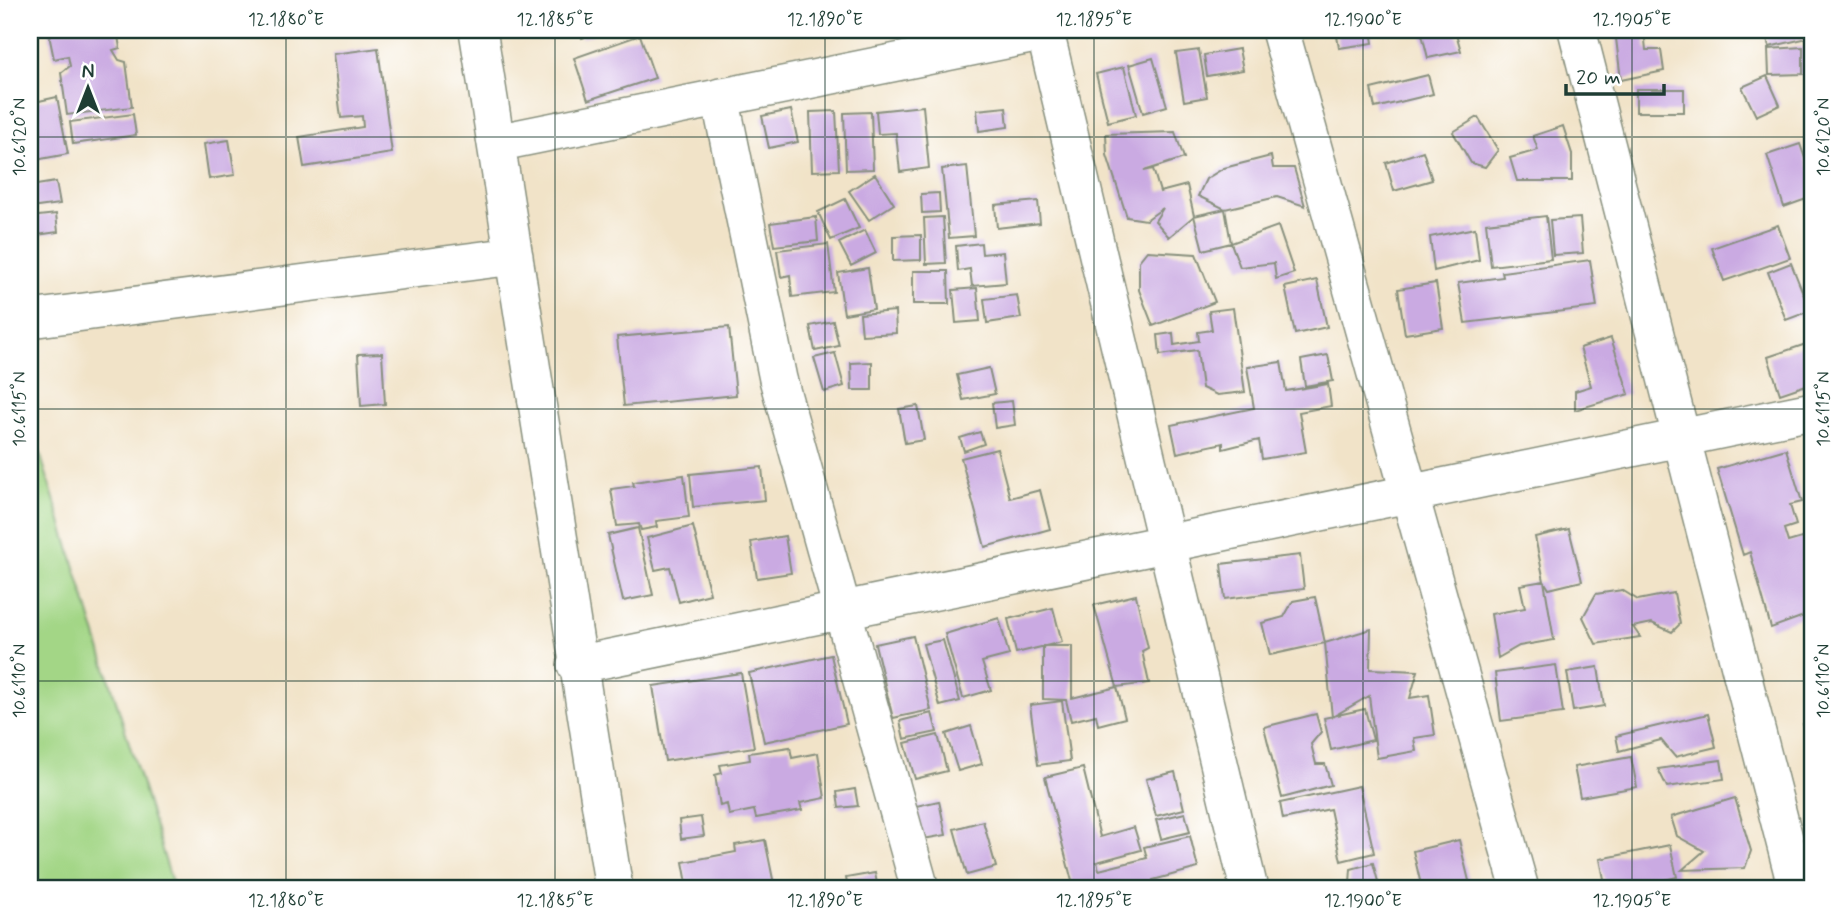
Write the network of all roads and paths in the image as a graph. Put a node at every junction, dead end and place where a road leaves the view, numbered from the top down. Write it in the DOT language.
graph roads {
  1 [pos="1048,30"];
  2 [pos="1280,30"];
  3 [pos="1577,30"];
  4 [pos="486,34"];
  5 [pos="720,97"];
  6 [pos="496,143"];
  7 [pos="514,256"];
  8 [pos="30,319"];
  9 [pos="1812,411"];
  10 [pos="1684,439"];
  11 [pos="1413,495"];
  12 [pos="1168,545"];
  13 [pos="843,611"];
  14 [pos="576,665"];
  15 [pos="614,889"];
  16 [pos="920,889"];
  17 [pos="1249,889"];
  18 [pos="1520,889"];
  19 [pos="1797,889"];
  1 -- 5 [label="street"];
  1 -- 12 [label="street"];
  2 -- 11 [label="street"];
  3 -- 10 [label="street"];
  4 -- 6 [label="street"];
  5 -- 6 [label="street"];
  5 -- 13 [label="street"];
  6 -- 7 [label="street"];
  7 -- 8 [label="street"];
  7 -- 14 [label="street"];
  9 -- 10 [label="street"];
  10 -- 11 [label="street"];
  10 -- 19 [label="street"];
  11 -- 12 [label="street"];
  11 -- 18 [label="street"];
  12 -- 13 [label="street"];
  12 -- 17 [label="street"];
  13 -- 14 [label="street"];
  13 -- 16 [label="street"];
  14 -- 15 [label="street"];
}
